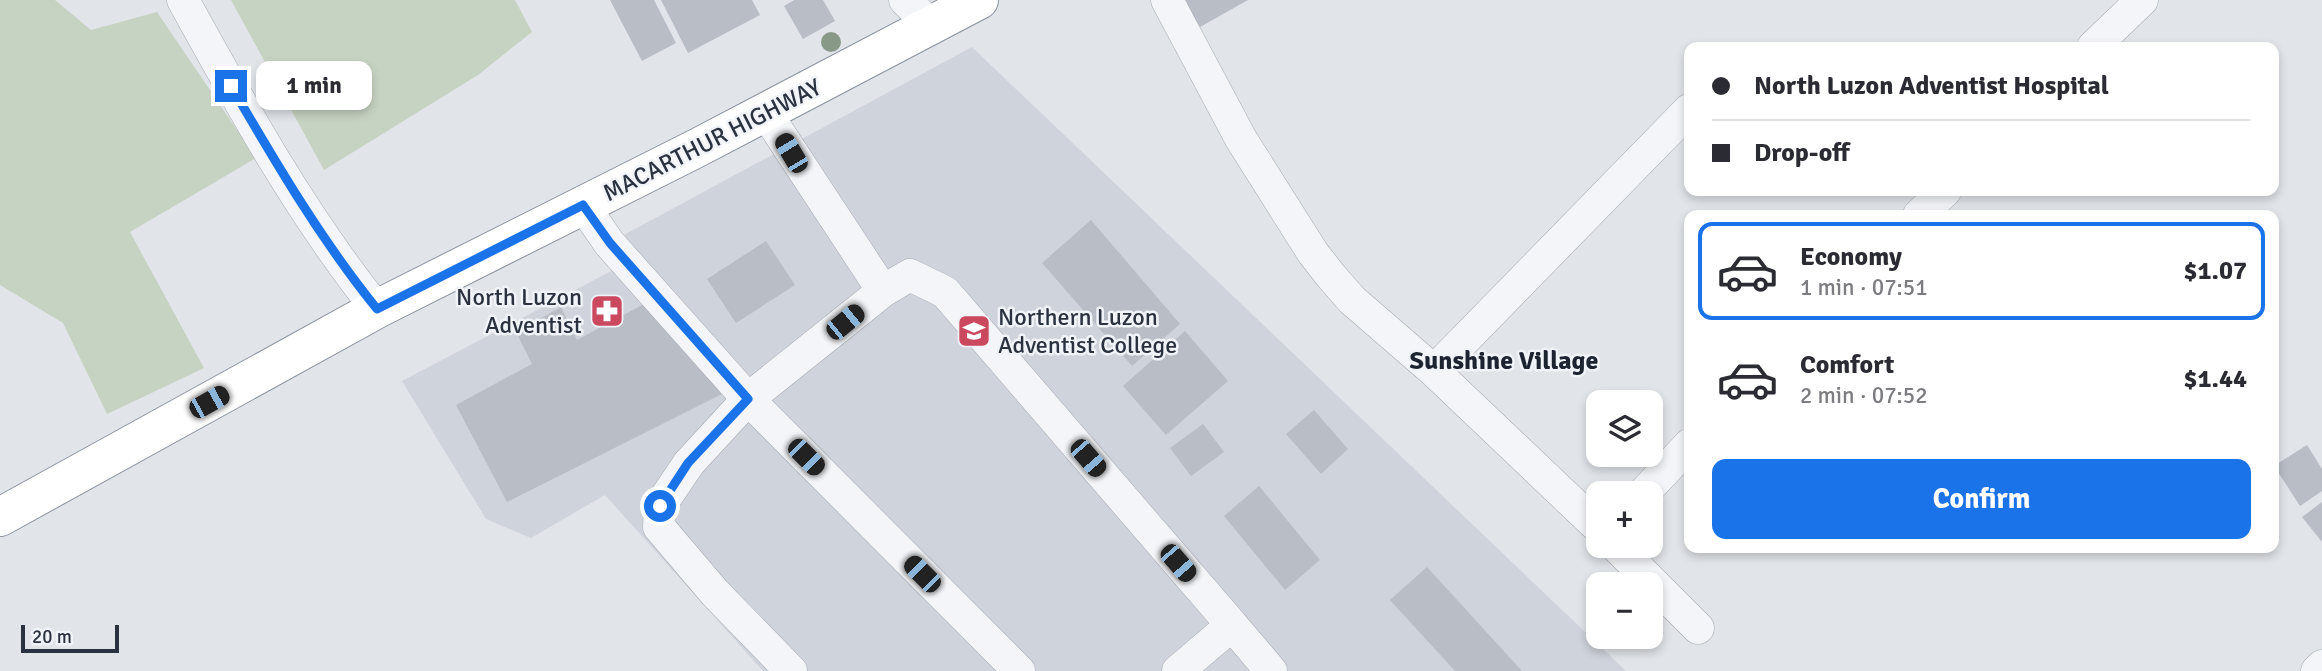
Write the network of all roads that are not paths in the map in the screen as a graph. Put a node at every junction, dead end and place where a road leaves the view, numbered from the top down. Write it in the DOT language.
graph roads {
  1 [pos="183,0"];
  2 [pos="905,0"];
  3 [pos="979,0"];
  4 [pos="1167,0"];
  5 [pos="2142,0"];
  6 [pos="932,26"];
  7 [pos="2098,42"];
  8 [pos="766,113"];
  9 [pos="1684,115"];
  10 [pos="1940,196"];
  11 [pos="583,205"];
  12 [pos="1924,210"];
  13 [pos="883,291"];
  14 [pos="377,309"];
  15 [pos="1434,371"];
  16 [pos="748,399"];
  17 [pos="1684,450"];
  18 [pos="1655,481"];
  19 [pos="1586,516"];
  20 [pos="0,517"];
  21 [pos="1628,558"];
  22 [pos="1232,625"];
  23 [pos="1698,628"];
  24 [pos="2322,666"];
  25 [pos="791,671"];
  26 [pos="1019,671"];
  27 [pos="1178,671"];
  28 [pos="1271,671"];
  29 [pos="2317,671"];
  1 -- 14 [label="street"];
  2 -- 6 [label="street"];
  3 -- 6 [label="highway, MACARTHUR HIGHWAY"];
  4 -- 15 [label="street"];
  5 -- 7 [label="street"];
  6 -- 8 [label="highway, MACARTHUR HIGHWAY"];
  8 -- 11 [label="highway, MACARTHUR HIGHWAY"];
  8 -- 13 [label="street"];
  9 -- 15 [label="street"];
  10 -- 12 [label="street"];
  11 -- 14 [label="highway, MACARTHUR HIGHWAY"];
  11 -- 16 [label="street"];
  13 -- 16 [label="street"];
  13 -- 22 [label="street"];
  14 -- 20 [label="highway, MACARTHUR HIGHWAY"];
  15 -- 19 [label="street"];
  16 -- 25 [label="street"];
  16 -- 26 [label="street"];
  17 -- 18 [label="street"];
  21 -- 23 [label="street"];
  22 -- 27 [label="street"];
  22 -- 28 [label="street"];
  24 -- 29 [label="street"];
}
